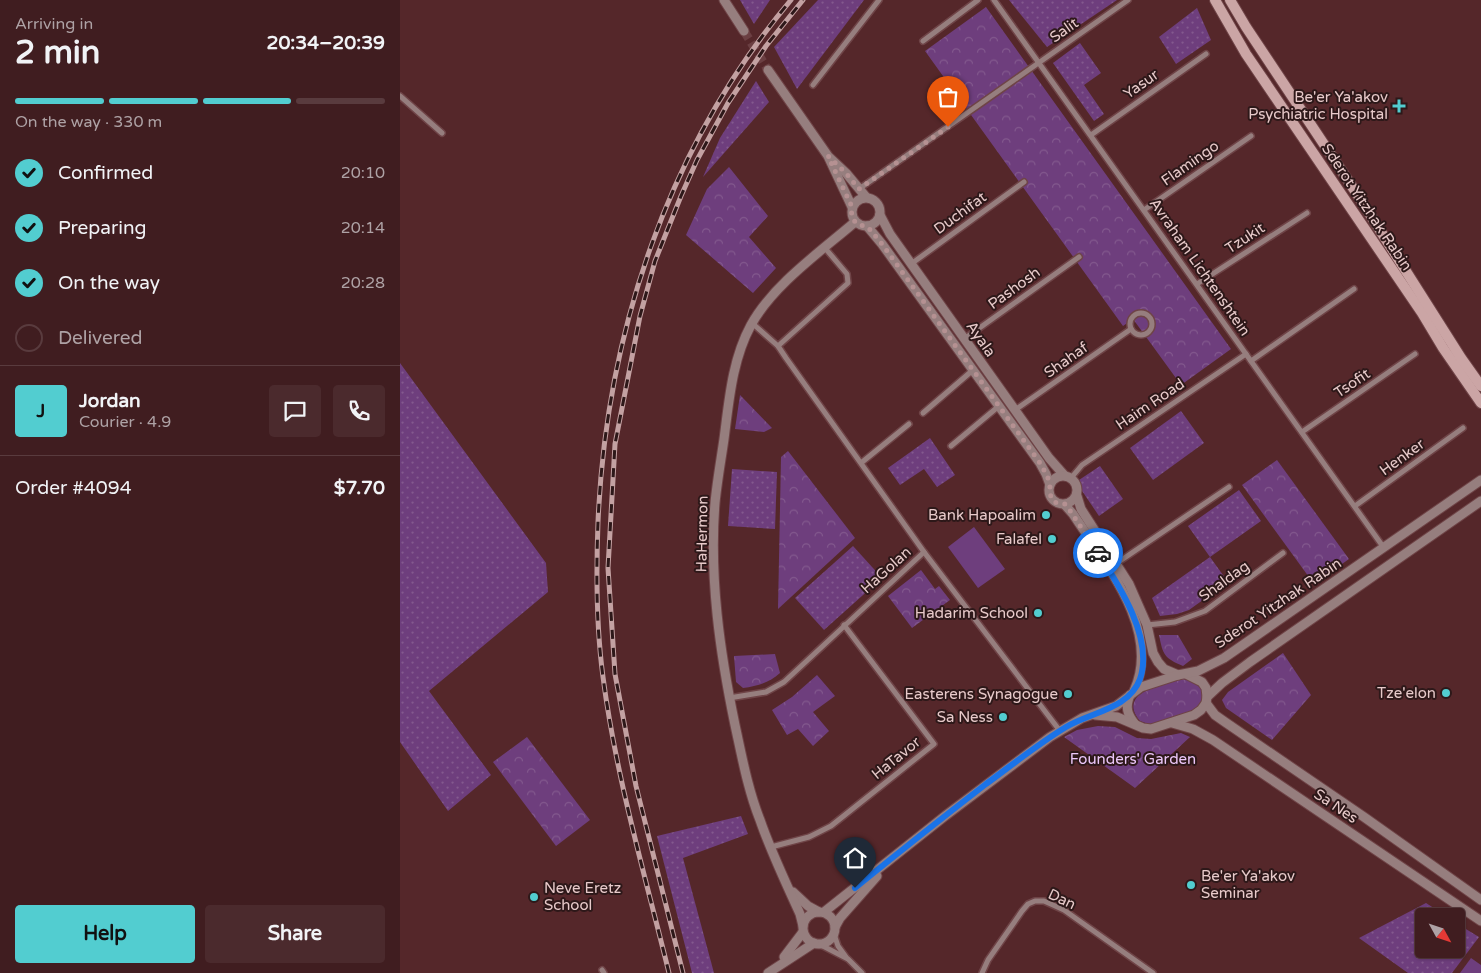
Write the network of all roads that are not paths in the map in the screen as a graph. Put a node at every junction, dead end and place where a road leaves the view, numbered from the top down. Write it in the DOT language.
graph roads {
  1 [pos="724,0"];
  2 [pos="879,0"];
  3 [pos="978,0"];
  4 [pos="994,0"];
  5 [pos="1128,0"];
  6 [pos="1215,0"];
  7 [pos="1230,0"];
  8 [pos="744,31"];
  9 [pos="923,41"];
  10 [pos="1206,54"];
  11 [pos="1040,63"];
  12 [pos="768,70"];
  13 [pos="813,85"];
  14 [pos="400,96"];
  15 [pos="442,133"];
  16 [pos="1091,135"];
  17 [pos="1251,136"];
  18 [pos="828,156"];
  19 [pos="1024,182"];
  20 [pos="859,189"];
  21 [pos="866,197"];
  22 [pos="852,207"];
  23 [pos="1144,210"];
  24 [pos="1307,213"];
  25 [pos="880,216"];
  26 [pos="855,222"];
  27 [pos="867,226"];
  28 [pos="824,248"];
  29 [pos="1079,257"];
  30 [pos="911,264"];
  31 [pos="1196,284"];
  32 [pos="1354,289"];
  33 [pos="752,323"];
  34 [pos="1131,329"];
  35 [pos="964,339"];
  36 [pos="778,346"];
  37 [pos="1246,354"];
  38 [pos="1416,354"];
  39 [pos="1251,360"];
  40 [pos="973,370"];
  41 [pos="1481,386"];
  42 [pos="1481,403"];
  43 [pos="999,406"];
  44 [pos="1015,410"];
  45 [pos="923,413"];
  46 [pos="909,424"];
  47 [pos="1464,428"];
  48 [pos="1302,432"];
  49 [pos="951,446"];
  50 [pos="861,463"];
  51 [pos="1068,477"];
  52 [pos="1481,480"];
  53 [pos="1050,485"];
  54 [pos="1228,487"];
  55 [pos="1077,496"];
  56 [pos="1481,501"];
  57 [pos="1065,504"];
  58 [pos="1354,506"];
  59 [pos="1384,548"];
  60 [pos="924,552"];
  61 [pos="1283,553"];
  62 [pos="1117,563"];
  63 [pos="844,625"];
  64 [pos="1147,625"];
  65 [pos="1182,674"];
  66 [pos="1132,693"];
  67 [pos="729,698"];
  68 [pos="1207,700"];
  69 [pos="1082,718"];
  70 [pos="1172,723"];
  71 [pos="1136,725"];
  72 [pos="1060,731"];
  73 [pos="771,846"];
  74 [pos="899,852"];
  75 [pos="786,884"];
  76 [pos="1481,900"];
  77 [pos="822,912"];
  78 [pos="1481,921"];
  79 [pos="803,929"];
  80 [pos="834,930"];
  81 [pos="817,944"];
  82 [pos="848,959"];
  83 [pos="770,972"];
  84 [pos="862,973"];
  85 [pos="982,973"];
  86 [pos="1153,973"];
  1 -- 8 [label="street"];
  2 -- 13 [label="street"];
  3 -- 9 [label="street"];
  4 -- 11 [label="street, Avraham Lichtenshtein"];
  5 -- 11 [label="street, Salit"];
  6 -- 42 [label="main road, Sderot Yitzhak Rabin"];
  7 -- 41 [label="main road, Sderot Yitzhak Rabin"];
  10 -- 16 [label="street, Yasur"];
  11 -- 16 [label="street, Avraham Lichtenshtein"];
  11 -- 20 [label="street, Salit"];
  12 -- 18 [label="street"];
  14 -- 15 [label="street"];
  16 -- 23 [label="street, Avraham Lichtenshtein"];
  17 -- 23 [label="street, Flamingo"];
  18 -- 20 [label="street"];
  18 -- 22 [label="street"];
  19 -- 30 [label="street, Duchifat"];
  20 -- 21 [label="street"];
  21 -- 22 [label="street"];
  21 -- 25 [label="street"];
  22 -- 26 [label="street"];
  23 -- 31 [label="street, Avraham Lichtenshtein"];
  24 -- 31 [label="street, Tzukit"];
  25 -- 27 [label="street"];
  25 -- 30 [label="street, Ayala"];
  26 -- 27 [label="street"];
  26 -- 28 [label="street, HaHermon"];
  27 -- 40 [label="street, Ayala"];
  28 -- 33 [label="street, HaHermon"];
  28 -- 36 [label="street"];
  29 -- 35 [label="street, Pashosh"];
  30 -- 35 [label="street, Ayala"];
  31 -- 37 [label="street, Avraham Lichtenshtein"];
  32 -- 39 [label="street"];
  33 -- 36 [label="street, HaGolan"];
  33 -- 67 [label="street, HaHermon"];
  34 -- 34 [label="street"];
  34 -- 44 [label="street, Shahaf"];
  35 -- 44 [label="street, Ayala"];
  36 -- 50 [label="street, HaGolan"];
  37 -- 39 [label="street, Avraham Lichtenshtein"];
  37 -- 51 [label="street, Haim Road"];
  38 -- 48 [label="street, Tsofit"];
  39 -- 48 [label="street, Avraham Lichtenshtein"];
  40 -- 43 [label="street, Ayala"];
  40 -- 45 [label="street"];
  43 -- 49 [label="street"];
  43 -- 53 [label="street, Ayala"];
  44 -- 51 [label="street, Ayala"];
  46 -- 50 [label="street"];
  47 -- 58 [label="street, Henker"];
  48 -- 58 [label="street, Avraham Lichtenshtein"];
  50 -- 60 [label="street, HaGolan"];
  51 -- 53 [label="street"];
  51 -- 55 [label="street"];
  52 -- 59 [label="street, Sderot Yitzhak Rabin"];
  53 -- 57 [label="street"];
  54 -- 62 [label="street"];
  55 -- 57 [label="street"];
  55 -- 62 [label="street"];
  56 -- 68 [label="street"];
  57 -- 66 [label="street"];
  58 -- 59 [label="street, Avraham Lichtenshtein"];
  59 -- 65 [label="street, Sderot Yitzhak Rabin"];
  60 -- 63 [label="street, HaGolan"];
  60 -- 72 [label="street"];
  61 -- 64 [label="street, Shaldag"];
  62 -- 64 [label="street"];
  63 -- 67 [label="street, HaGolan"];
  63 -- 73 [label="street, HaTavor"];
  64 -- 65 [label="street"];
  65 -- 66 [label="street, Sderot Yitzhak Rabin"];
  65 -- 68 [label="street, Sa Nes"];
  66 -- 69 [label="street, Sderot Yitzhak Rabin"];
  66 -- 71 [label="street"];
  67 -- 73 [label="street, HaHermon"];
  68 -- 70 [label="street"];
  68 -- 76 [label="street, Sa Nes"];
  69 -- 71 [label="street"];
  69 -- 72 [label="street, Sderot Yitzhak Rabin"];
  70 -- 71 [label="street"];
  70 -- 78 [label="street, Sa Nes"];
  72 -- 74 [label="street, Sderot Yitzhak Rabin"];
  73 -- 75 [label="street, HaHermon"];
  74 -- 77 [label="street"];
  74 -- 80 [label="street"];
  75 -- 77 [label="street, HaHermon"];
  75 -- 79 [label="street, HaHermon"];
  77 -- 79 [label="street"];
  77 -- 80 [label="street"];
  79 -- 81 [label="street"];
  79 -- 83 [label="street"];
  80 -- 81 [label="street"];
  80 -- 82 [label="street"];
  81 -- 82 [label="street"];
  81 -- 83 [label="street"];
  82 -- 84 [label="street"];
  85 -- 86 [label="street, Dan"];
}
